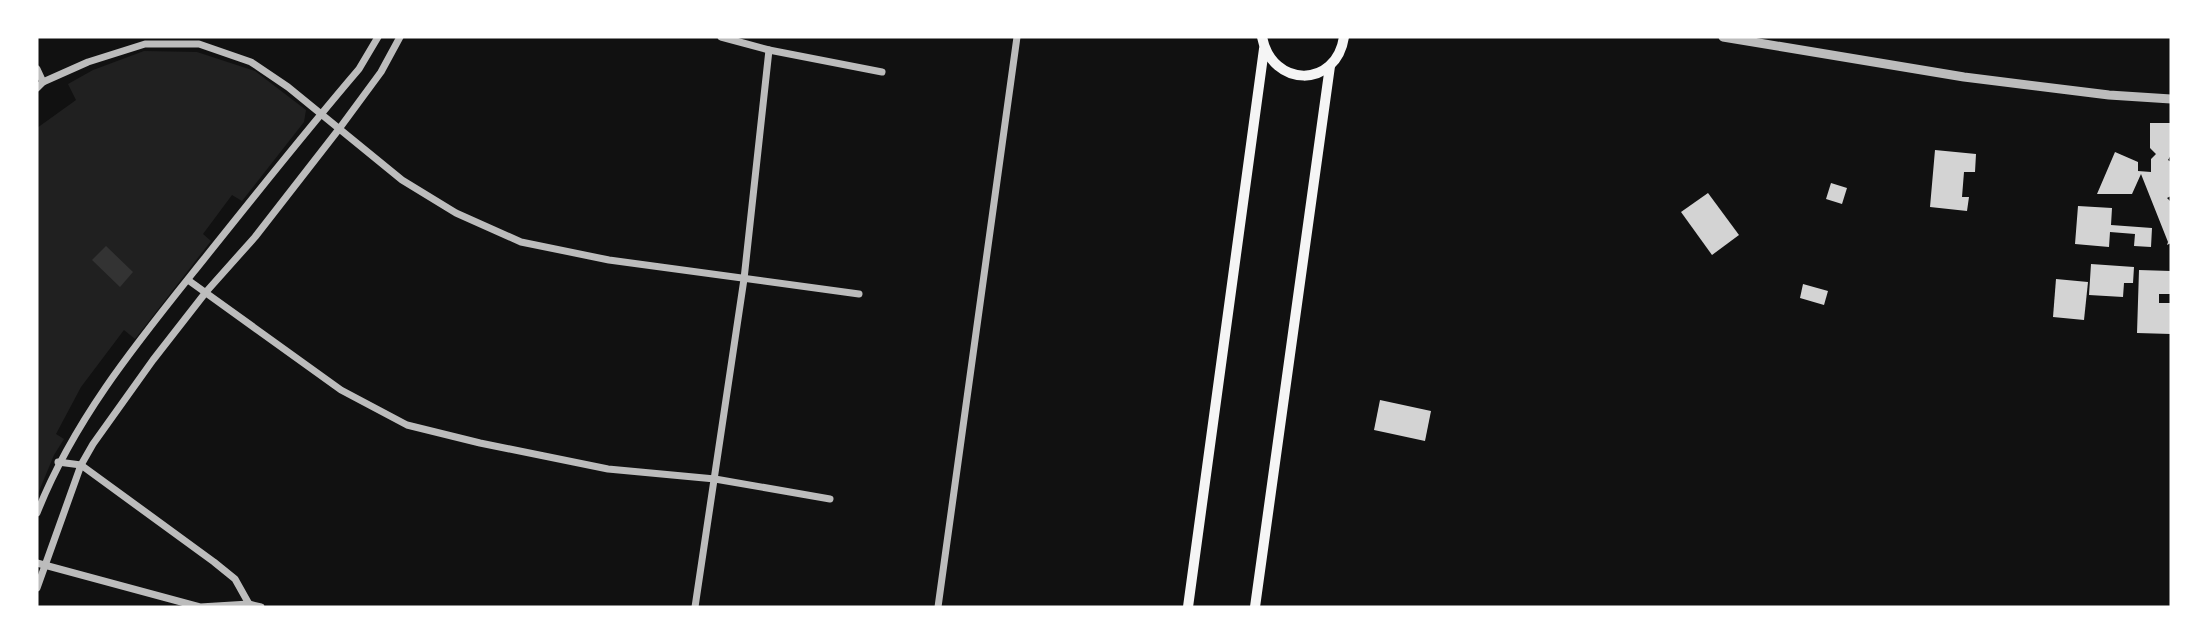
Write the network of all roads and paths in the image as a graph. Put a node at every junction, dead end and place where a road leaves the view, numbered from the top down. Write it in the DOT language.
graph roads {
  1 [pos="378,37"];
  2 [pos="400,37"];
  3 [pos="721,37"];
  4 [pos="1017,37"];
  5 [pos="1262,37"];
  6 [pos="1344,37"];
  7 [pos="1723,37"];
  8 [pos="1264,49"];
  9 [pos="769,50"];
  10 [pos="1330,66"];
  11 [pos="37,69"];
  12 [pos="882,72"];
  13 [pos="40,85"];
  14 [pos="2171,99"];
  15 [pos="321,113"];
  16 [pos="339,129"];
  17 [pos="744,279"];
  18 [pos="188,280"];
  19 [pos="206,292"];
  20 [pos="859,294"];
  21 [pos="58,462"];
  22 [pos="81,465"];
  23 [pos="715,479"];
  24 [pos="830,499"];
  25 [pos="37,513"];
  26 [pos="40,564"];
  27 [pos="37,588"];
  28 [pos="249,604"];
  29 [pos="261,607"];
  30 [pos="695,607"];
  31 [pos="938,607"];
  32 [pos="1188,607"];
  33 [pos="1255,607"];
  1 -- 15 [label="street"];
  2 -- 16 [label="street"];
  3 -- 9 [label="street"];
  4 -- 31 [label="street"];
  5 -- 8 [label="main road"];
  6 -- 10 [label="main road"];
  7 -- 14 [label="street"];
  8 -- 10 [label="main road"];
  8 -- 32 [label="main road"];
  9 -- 12 [label="street"];
  9 -- 17 [label="street"];
  10 -- 33 [label="main road"];
  11 -- 13 [label="street"];
  13 -- 15 [label="street"];
  15 -- 16 [label="street"];
  15 -- 18 [label="street"];
  16 -- 17 [label="street"];
  16 -- 19 [label="street"];
  17 -- 20 [label="street"];
  17 -- 23 [label="street"];
  18 -- 19 [label="street"];
  18 -- 21 [label="street"];
  19 -- 22 [label="street"];
  19 -- 23 [label="street"];
  21 -- 22 [label="street"];
  21 -- 25 [label="street"];
  22 -- 26 [label="street"];
  22 -- 28 [label="street"];
  23 -- 24 [label="street"];
  23 -- 30 [label="street"];
  26 -- 27 [label="street"];
  26 -- 28 [label="street"];
  28 -- 29 [label="street"];
}
